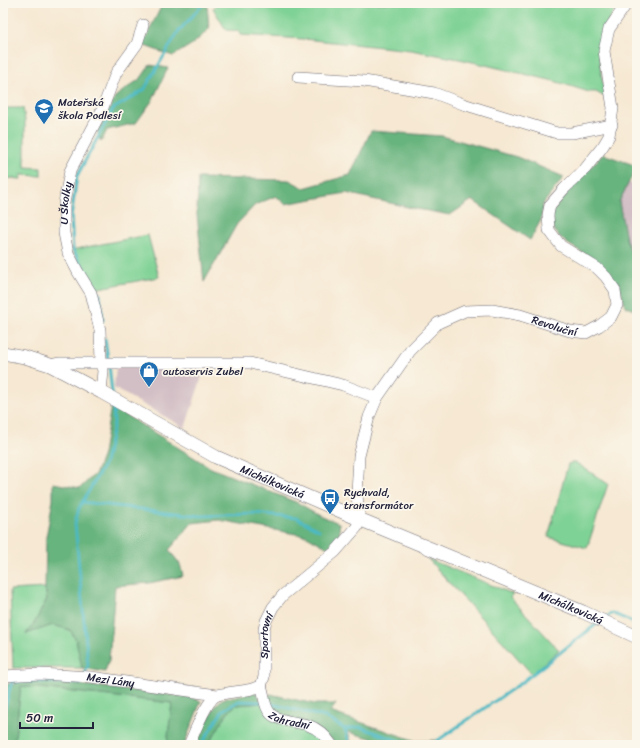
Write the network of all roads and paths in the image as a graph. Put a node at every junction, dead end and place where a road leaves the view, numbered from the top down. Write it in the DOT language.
graph roads {
  1 [pos="627,3"];
  2 [pos="143,25"];
  3 [pos="298,77"];
  4 [pos="612,125"];
  5 [pos="3,353"];
  6 [pos="101,362"];
  7 [pos="50,365"];
  8 [pos="101,392"];
  9 [pos="376,398"];
  10 [pos="359,519"];
  11 [pos="637,637"];
  12 [pos="3,676"];
  13 [pos="262,690"];
  14 [pos="217,695"];
  15 [pos="189,745"];
  16 [pos="332,745"];
  1 -- 4 [label="street, Revoluční"];
  2 -- 6 [label="street, U Školky"];
  3 -- 4 [label="street"];
  4 -- 9 [label="street, Revoluční"];
  5 -- 7 [label="street, Michálkovická"];
  6 -- 7 [label="street"];
  6 -- 8 [label="street, U Školky"];
  6 -- 9 [label="street"];
  7 -- 8 [label="street, Michálkovická"];
  8 -- 10 [label="street, Michálkovická"];
  9 -- 10 [label="street, Revoluční"];
  10 -- 11 [label="street, Michálkovická"];
  10 -- 13 [label="street, Sportovní"];
  12 -- 14 [label="street, Mezi Lány"];
  13 -- 14 [label="street"];
  13 -- 16 [label="street, Zahradní"];
  14 -- 15 [label="street"];
}
